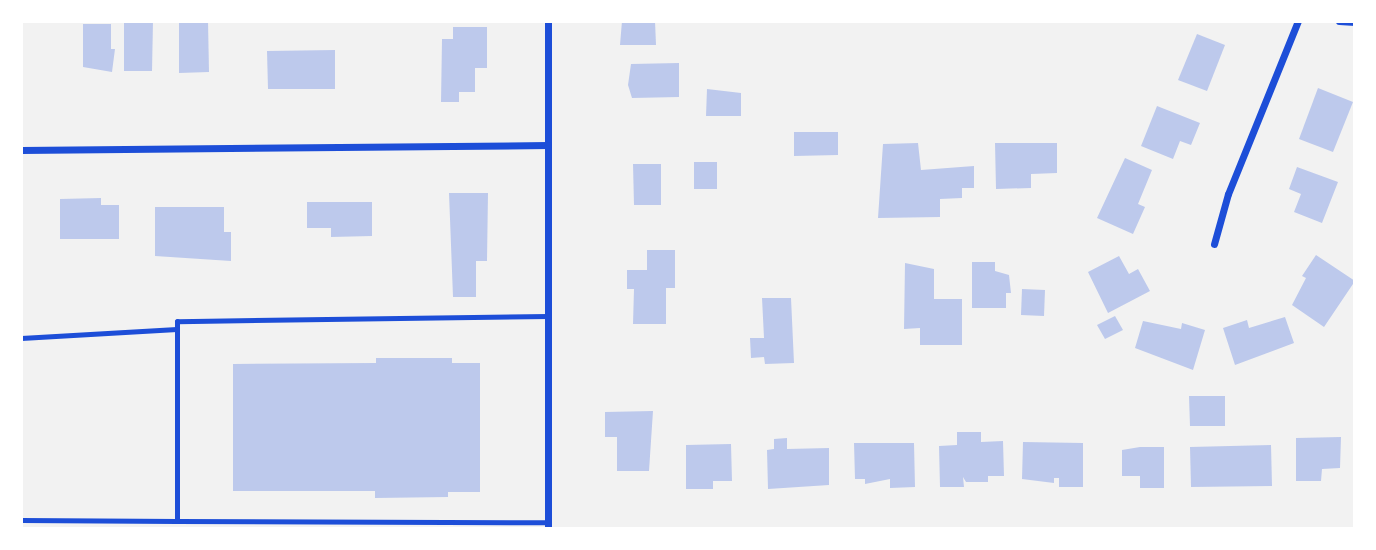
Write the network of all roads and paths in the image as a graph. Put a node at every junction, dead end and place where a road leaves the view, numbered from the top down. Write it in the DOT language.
graph roads {
  1 [pos="548,21"];
  2 [pos="1297,21"];
  3 [pos="1339,21"];
  4 [pos="1355,22"];
  5 [pos="548,145"];
  6 [pos="21,150"];
  7 [pos="1214,244"];
  8 [pos="548,316"];
  9 [pos="177,329"];
  10 [pos="21,338"];
  11 [pos="21,520"];
  12 [pos="177,521"];
  13 [pos="548,526"];
  1 -- 5 [label="street"];
  2 -- 7 [label="street"];
  3 -- 4 [label="street"];
  5 -- 6 [label="street"];
  5 -- 8 [label="street"];
  8 -- 9 [label="lane"];
  8 -- 13 [label="street"];
  9 -- 10 [label="lane"];
  9 -- 12 [label="lane"];
  11 -- 12 [label="lane"];
  12 -- 13 [label="lane"];
}
